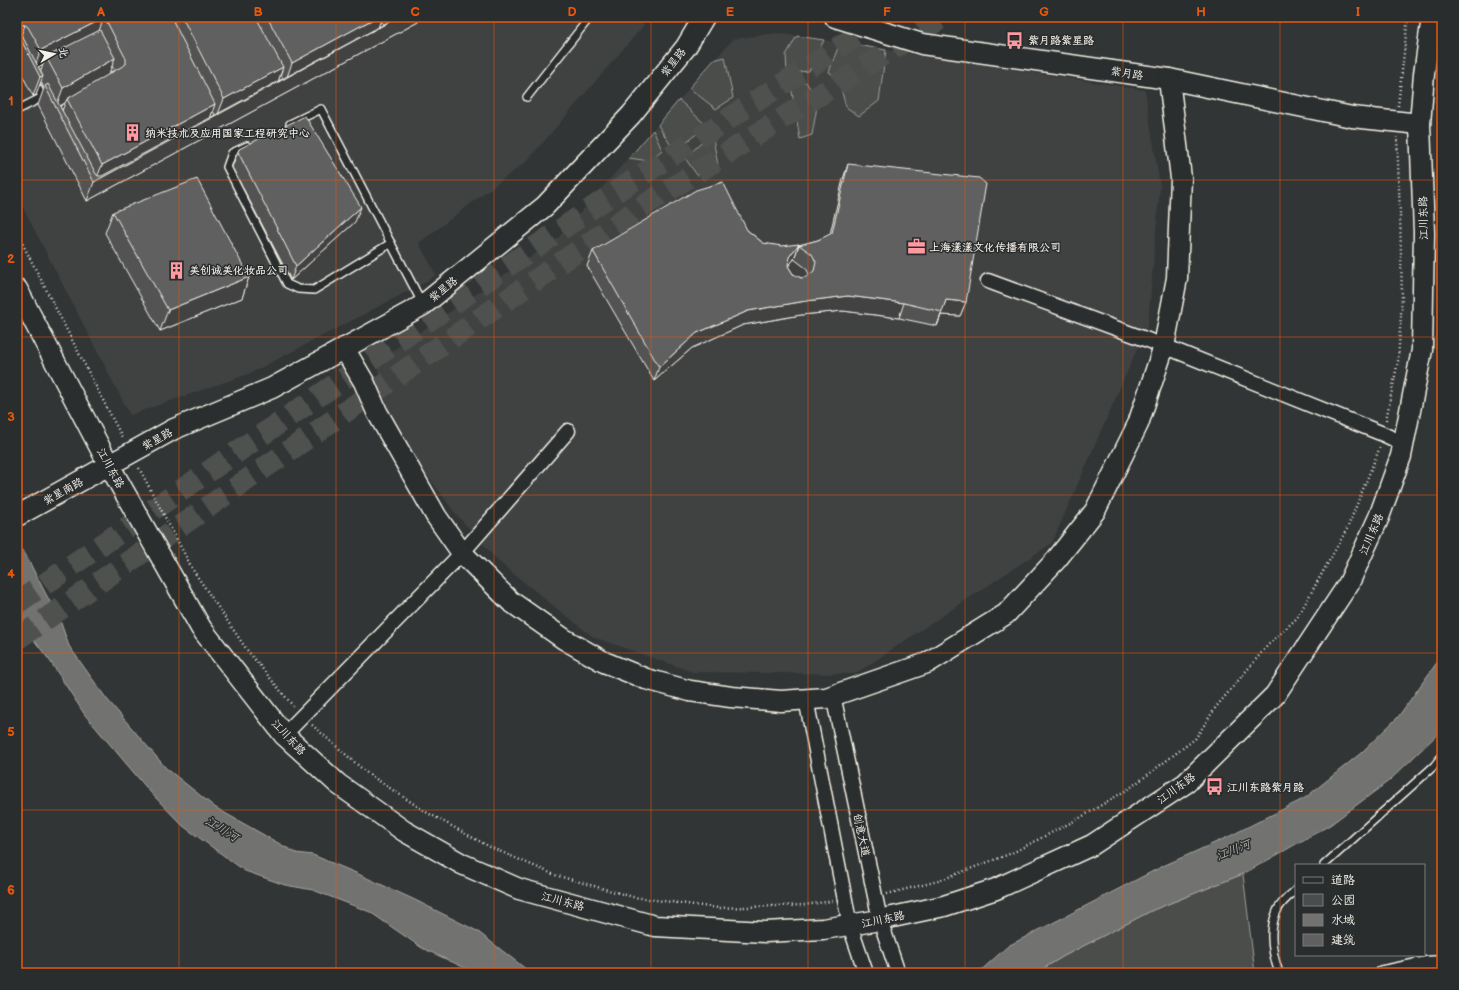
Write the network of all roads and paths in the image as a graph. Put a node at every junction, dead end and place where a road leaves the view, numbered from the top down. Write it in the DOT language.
graph roads {
  1 [pos="590,17"];
  2 [pos="704,17"];
  3 [pos="835,17"];
  4 [pos="1408,17"];
  5 [pos="1432,17"];
  6 [pos="38,72"];
  7 [pos="1169,79"];
  8 [pos="42,97"];
  9 [pos="527,97"];
  10 [pos="17,110"];
  11 [pos="49,110"];
  12 [pos="1396,122"];
  13 [pos="1420,124"];
  14 [pos="286,126"];
  15 [pos="252,143"];
  16 [pos="17,233"];
  17 [pos="391,243"];
  18 [pos="988,281"];
  19 [pos="17,289"];
  20 [pos="423,305"];
  21 [pos="1164,346"];
  22 [pos="344,348"];
  23 [pos="568,431"];
  24 [pos="1383,434"];
  25 [pos="1404,444"];
  26 [pos="131,453"];
  27 [pos="109,465"];
  28 [pos="17,516"];
  29 [pos="462,553"];
  30 [pos="833,695"];
  31 [pos="806,699"];
  32 [pos="302,716"];
  33 [pos="284,734"];
  34 [pos="1442,756"];
  35 [pos="1325,864"];
  36 [pos="1295,891"];
  37 [pos="875,897"];
  38 [pos="845,900"];
  39 [pos="880,920"];
  40 [pos="850,926"];
  41 [pos="1442,963"];
  42 [pos="866,973"];
  43 [pos="898,973"];
  44 [pos="1279,973"];
  45 [pos="1383,973"];
  1 -- 9 [label="lane"];
  2 -- 20 [label="street, 紫星路"];
  3 -- 7 [label="street, 紫月路"];
  4 -- 12 [label="path"];
  5 -- 13 [label="street, 江川东路"];
  6 -- 8 [label="lane"];
  7 -- 12 [label="street, 紫月路"];
  7 -- 21 [label="street"];
  8 -- 10 [label="lane"];
  8 -- 11 [label="lane"];
  12 -- 13 [label="street, 紫月路"];
  12 -- 24 [label="path"];
  13 -- 25 [label="street, 江川东路"];
  14 -- 17 [label="lane"];
  15 -- 17 [label="lane"];
  16 -- 26 [label="path"];
  17 -- 20 [label="lane"];
  18 -- 21 [label="street"];
  19 -- 27 [label="street, 江川东路"];
  20 -- 22 [label="street, 紫星路"];
  21 -- 24 [label="street"];
  21 -- 30 [label="street"];
  22 -- 26 [label="street, 紫星路"];
  22 -- 29 [label="street"];
  23 -- 29 [label="street"];
  24 -- 25 [label="street"];
  24 -- 37 [label="path"];
  25 -- 39 [label="street, 江川东路"];
  26 -- 27 [label="street, 紫星路"];
  26 -- 32 [label="path"];
  27 -- 28 [label="street, 紫星南路"];
  27 -- 33 [label="street, 江川东路"];
  29 -- 31 [label="street"];
  29 -- 32 [label="street"];
  30 -- 31 [label="street"];
  30 -- 37 [label="street, 创意大道"];
  31 -- 38 [label="street"];
  32 -- 33 [label="street"];
  32 -- 38 [label="path"];
  33 -- 40 [label="street, 江川东路"];
  34 -- 35 [label="lane"];
  36 -- 44 [label="lane"];
  37 -- 39 [label="street, 创意大道"];
  38 -- 40 [label="street"];
  39 -- 40 [label="street, 江川东路"];
  39 -- 43 [label="street, 创意大道"];
  40 -- 42 [label="street"];
  41 -- 45 [label="street"];
}
